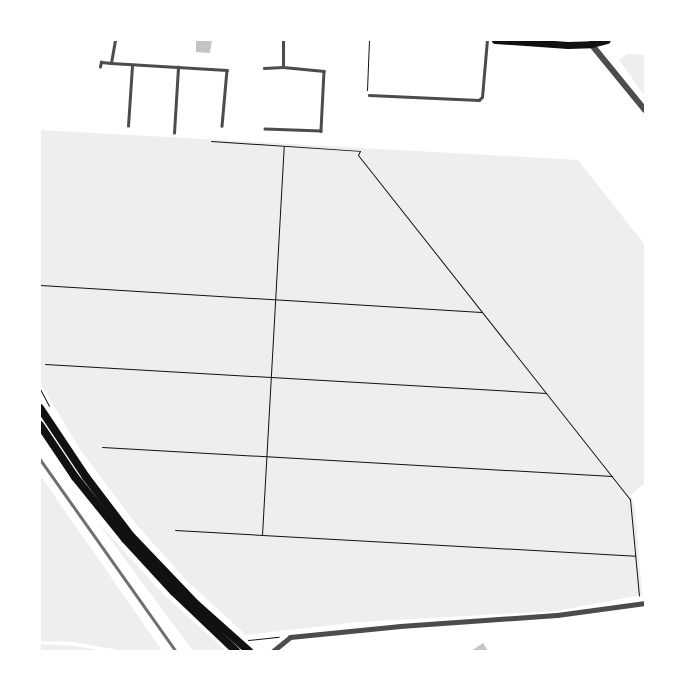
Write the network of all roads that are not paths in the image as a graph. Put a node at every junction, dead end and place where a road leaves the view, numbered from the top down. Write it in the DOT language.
graph roads {
  1 [pos="115,40"];
  2 [pos="284,40"];
  3 [pos="487,40"];
  4 [pos="495,40"];
  5 [pos="607,40"];
  6 [pos="561,42"];
  7 [pos="589,42"];
  8 [pos="111,63"];
  9 [pos="132,65"];
  10 [pos="100,67"];
  11 [pos="178,67"];
  12 [pos="283,67"];
  13 [pos="264,68"];
  14 [pos="369,94"];
  15 [pos="645,110"];
  16 [pos="128,126"];
  17 [pos="222,126"];
  18 [pos="265,129"];
  19 [pos="174,133"];
  20 [pos="40,408"];
  21 [pos="40,425"];
  22 [pos="642,604"];
  23 [pos="236,651"];
  24 [pos="249,651"];
  25 [pos="273,651"];
  1 -- 8 [label="lane"];
  2 -- 12 [label="lane"];
  3 -- 14 [label="lane"];
  4 -- 6 [label="main road"];
  5 -- 7 [label="main road"];
  6 -- 7 [label="main road"];
  7 -- 15 [label="street"];
  8 -- 9 [label="lane"];
  8 -- 10 [label="lane"];
  9 -- 11 [label="lane"];
  9 -- 16 [label="lane"];
  11 -- 17 [label="lane"];
  11 -- 19 [label="lane"];
  12 -- 13 [label="lane"];
  12 -- 18 [label="lane"];
  20 -- 24 [label="main road"];
  21 -- 23 [label="main road"];
  22 -- 25 [label="street"];
}
